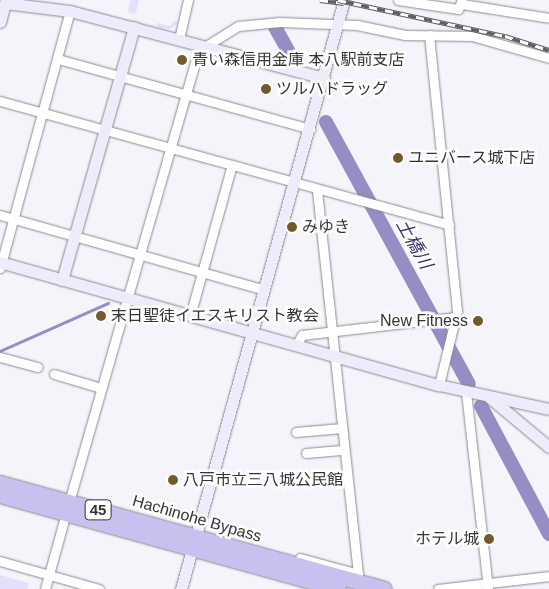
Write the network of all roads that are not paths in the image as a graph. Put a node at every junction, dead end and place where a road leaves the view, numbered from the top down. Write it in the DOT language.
graph roads {
  1 [pos="188,0"];
  2 [pos="344,0"];
  3 [pos="398,0"];
  4 [pos="4,2"];
  5 [pos="462,2"];
  6 [pos="70,11"];
  7 [pos="549,18"];
  8 [pos="0,22"];
  9 [pos="338,24"];
  10 [pos="134,27"];
  11 [pos="429,35"];
  12 [pos="179,39"];
  13 [pos="203,45"];
  14 [pos="549,58"];
  15 [pos="58,59"];
  16 [pos="120,76"];
  17 [pos="324,78"];
  18 [pos="186,94"];
  19 [pos="0,101"];
  20 [pos="43,113"];
  21 [pos="310,129"];
  22 [pos="105,130"];
  23 [pos="171,148"];
  24 [pos="232,166"];
  25 [pos="295,183"];
  26 [pos="317,189"];
  27 [pos="0,215"];
  28 [pos="14,219"];
  29 [pos="448,225"];
  30 [pos="74,236"];
  31 [pos="140,256"];
  32 [pos="1,264"];
  33 [pos="202,273"];
  34 [pos="62,280"];
  35 [pos="265,290"];
  36 [pos="127,298"];
  37 [pos="190,316"];
  38 [pos="456,317"];
  39 [pos="331,331"];
  40 [pos="252,333"];
  41 [pos="296,345"];
  42 [pos="334,356"];
  43 [pos="0,357"];
  44 [pos="38,367"];
  45 [pos="54,374"];
  46 [pos="439,385"];
  47 [pos="101,388"];
  48 [pos="467,392"];
  49 [pos="487,396"];
  50 [pos="549,409"];
  51 [pos="342,428"];
  52 [pos="296,432"];
  53 [pos="549,447"];
  54 [pos="344,450"];
  55 [pos="306,453"];
  56 [pos="0,483"];
  57 [pos="0,495"];
  58 [pos="68,508"];
  59 [pos="194,542"];
  60 [pos="266,557"];
  61 [pos="0,561"];
  62 [pos="49,575"];
  63 [pos="549,576"];
  64 [pos="488,586"];
  65 [pos="45,589"];
  66 [pos="99,589"];
  67 [pos="180,589"];
  68 [pos="338,589"];
  69 [pos="384,589"];
  70 [pos="438,589"];
  1 -- 12 [label="street"];
  2 -- 9 [label="street"];
  3 -- 5 [label="street"];
  4 -- 6 [label="street"];
  4 -- 8 [label="street"];
  5 -- 7 [label="street"];
  6 -- 10 [label="street"];
  6 -- 15 [label="street"];
  9 -- 11 [label="street"];
  9 -- 13 [label="street"];
  9 -- 17 [label="street"];
  10 -- 12 [label="street"];
  10 -- 16 [label="street"];
  11 -- 14 [label="street"];
  11 -- 29 [label="street"];
  12 -- 13 [label="street"];
  13 -- 17 [label="street"];
  13 -- 18 [label="street"];
  15 -- 16 [label="street"];
  15 -- 20 [label="street"];
  16 -- 18 [label="street"];
  16 -- 22 [label="street"];
  17 -- 21 [label="street"];
  18 -- 21 [label="street"];
  18 -- 23 [label="street"];
  19 -- 20 [label="street"];
  20 -- 22 [label="street"];
  20 -- 28 [label="street"];
  21 -- 25 [label="street"];
  22 -- 23 [label="street"];
  22 -- 30 [label="street"];
  23 -- 24 [label="street"];
  23 -- 31 [label="street"];
  24 -- 25 [label="street"];
  24 -- 33 [label="street"];
  25 -- 26 [label="street"];
  25 -- 35 [label="street"];
  26 -- 29 [label="street"];
  26 -- 39 [label="street"];
  27 -- 28 [label="street"];
  28 -- 30 [label="street"];
  28 -- 32 [label="street"];
  29 -- 38 [label="street"];
  30 -- 31 [label="street"];
  30 -- 34 [label="street"];
  31 -- 33 [label="street"];
  31 -- 36 [label="street"];
  32 -- 34 [label="street"];
  33 -- 35 [label="street"];
  33 -- 37 [label="street"];
  34 -- 36 [label="street"];
  35 -- 40 [label="street"];
  36 -- 37 [label="street"];
  36 -- 47 [label="street"];
  37 -- 40 [label="street"];
  38 -- 39 [label="street"];
  38 -- 46 [label="street"];
  39 -- 41 [label="street"];
  39 -- 42 [label="street"];
  40 -- 41 [label="street"];
  40 -- 59 [label="street"];
  41 -- 42 [label="street"];
  42 -- 46 [label="street"];
  42 -- 51 [label="street"];
  43 -- 44 [label="street"];
  45 -- 47 [label="street"];
  46 -- 48 [label="street"];
  47 -- 58 [label="street"];
  48 -- 49 [label="street"];
  48 -- 64 [label="street"];
  49 -- 50 [label="street"];
  49 -- 53 [label="street"];
  51 -- 52 [label="street"];
  51 -- 54 [label="street"];
  54 -- 55 [label="street"];
  54 -- 60 [label="street"];
  56 -- 58 [label="highway, Hachinohe Bypass / 45"];
  57 -- 58 [label="highway, Hachinohe Bypass / 45"];
  58 -- 59 [label="highway, Hachinohe Bypass / 45"];
  58 -- 62 [label="street"];
  59 -- 60 [label="highway, Hachinohe Bypass / 45"];
  59 -- 67 [label="street"];
  59 -- 68 [label="highway, Hachinohe Bypass / 45"];
  60 -- 69 [label="highway, Hachinohe Bypass / 45"];
  61 -- 62 [label="street"];
  62 -- 65 [label="street"];
  62 -- 66 [label="street"];
  63 -- 64 [label="street"];
  64 -- 70 [label="street"];
}
